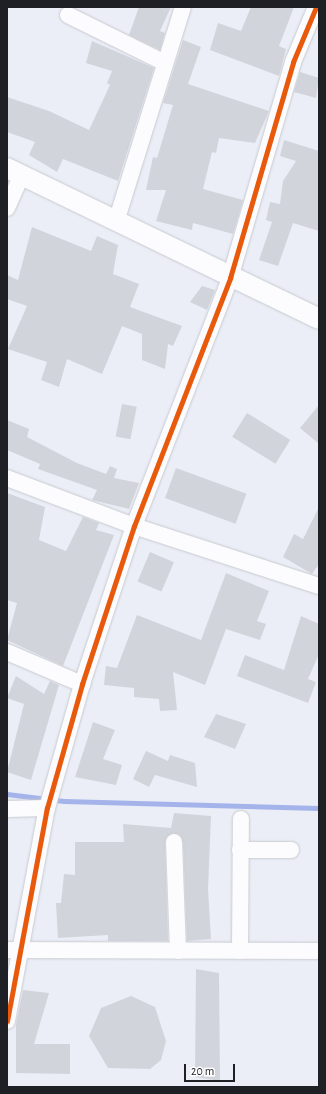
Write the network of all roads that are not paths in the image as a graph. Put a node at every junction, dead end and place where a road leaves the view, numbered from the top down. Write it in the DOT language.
graph roads {
  1 [pos="183,7"];
  2 [pos="316,7"];
  3 [pos="68,15"];
  4 [pos="165,63"];
  5 [pos="14,172"];
  6 [pos="7,208"];
  7 [pos="116,222"];
  8 [pos="230,278"];
  9 [pos="319,320"];
  10 [pos="7,478"];
  11 [pos="134,526"];
  12 [pos="319,586"];
  13 [pos="7,652"];
  14 [pos="82,684"];
  15 [pos="47,808"];
  16 [pos="7,809"];
  17 [pos="241,819"];
  18 [pos="174,842"];
  19 [pos="240,850"];
  20 [pos="291,850"];
  21 [pos="14,951"];
  22 [pos="178,951"];
  23 [pos="240,951"];
  24 [pos="319,951"];
  25 [pos="7,1020"];
  1 -- 4 [label="street"];
  2 -- 8 [label="street"];
  3 -- 4 [label="street"];
  4 -- 7 [label="street"];
  5 -- 6 [label="street"];
  5 -- 7 [label="street"];
  7 -- 8 [label="street"];
  8 -- 9 [label="street"];
  8 -- 11 [label="street"];
  10 -- 11 [label="street"];
  11 -- 12 [label="street"];
  11 -- 14 [label="street"];
  13 -- 14 [label="street"];
  14 -- 15 [label="street"];
  15 -- 16 [label="street"];
  15 -- 21 [label="street"];
  17 -- 19 [label="street"];
  18 -- 22 [label="street"];
  19 -- 20 [label="street"];
  19 -- 23 [label="street"];
  21 -- 22 [label="street"];
  21 -- 25 [label="street"];
  22 -- 23 [label="street"];
  23 -- 24 [label="street"];
}
